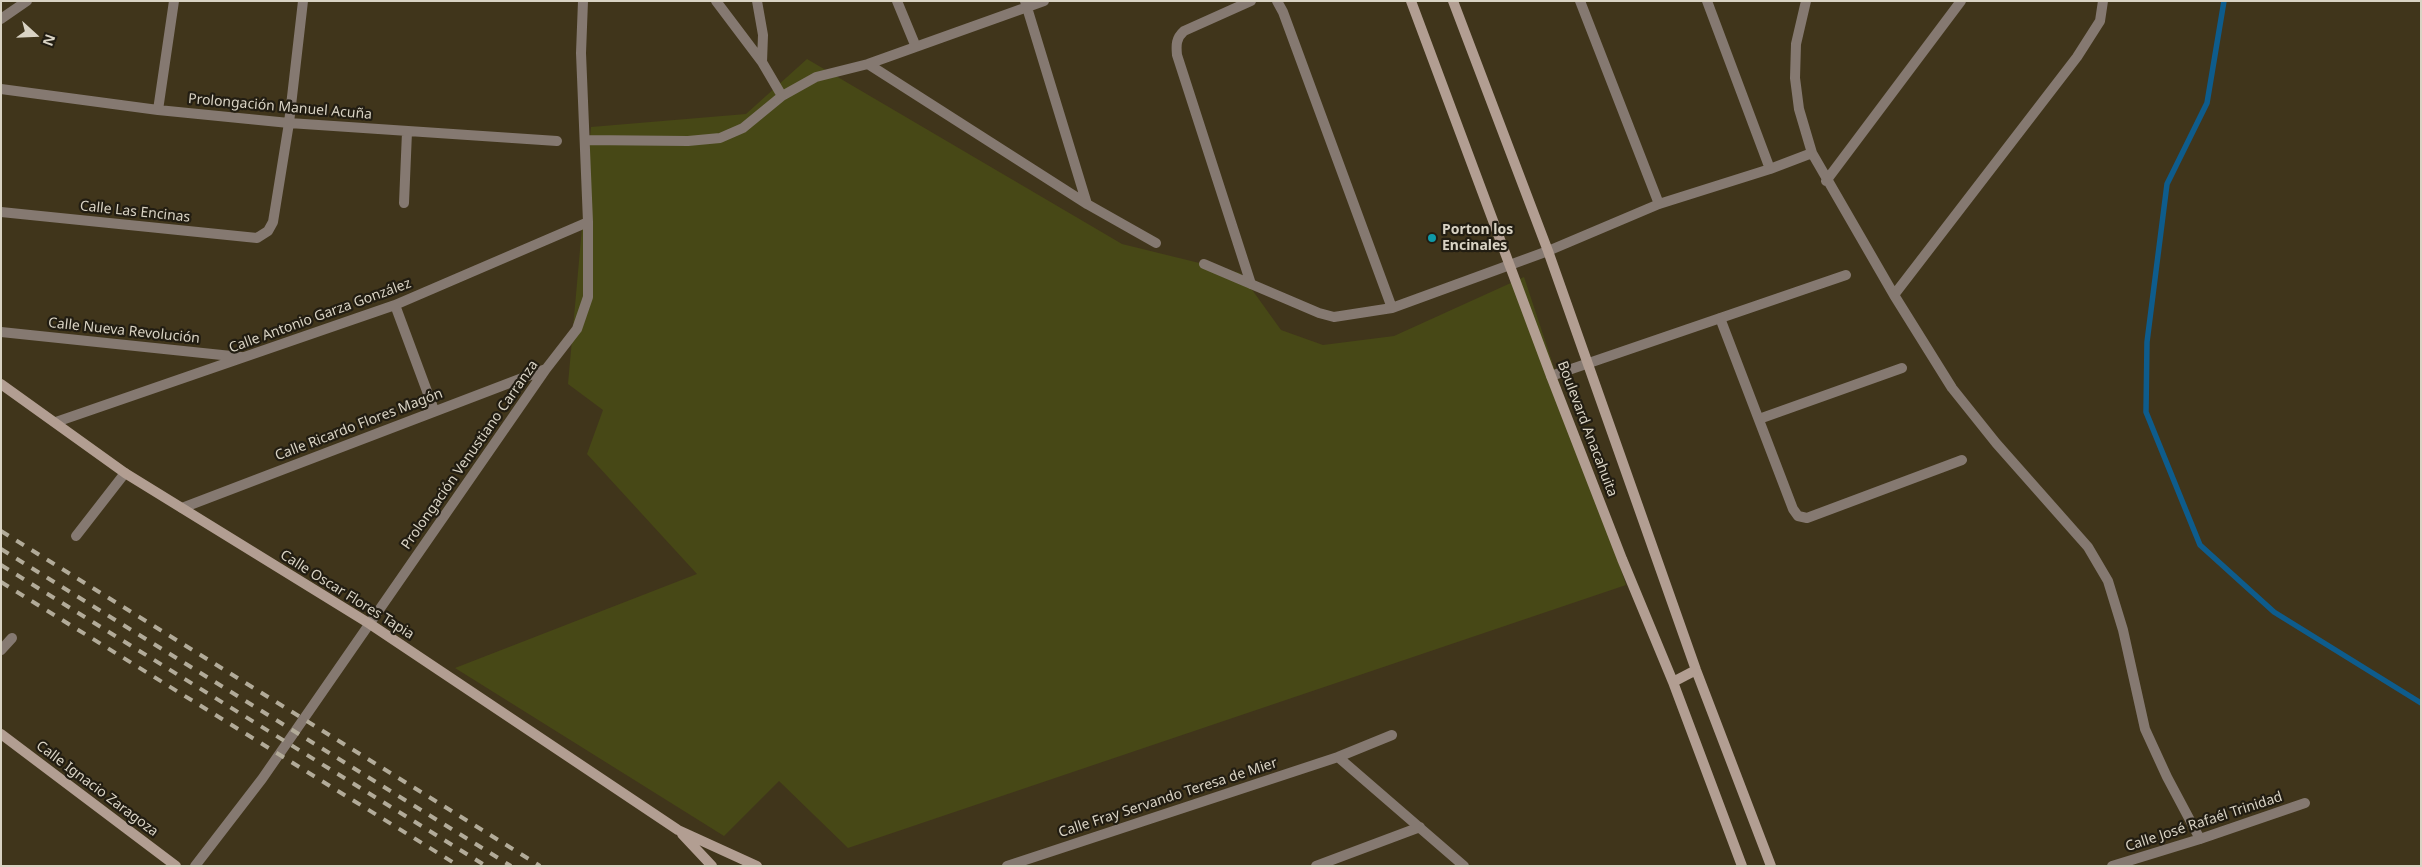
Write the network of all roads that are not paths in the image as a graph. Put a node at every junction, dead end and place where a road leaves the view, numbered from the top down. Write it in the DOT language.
graph roads {
  1 [pos="27,1"];
  2 [pos="174,1"];
  3 [pos="303,1"];
  4 [pos="583,1"];
  5 [pos="716,1"];
  6 [pos="757,1"];
  7 [pos="897,1"];
  8 [pos="1044,1"];
  9 [pos="1251,1"];
  10 [pos="1277,1"];
  11 [pos="1411,1"];
  12 [pos="1453,1"];
  13 [pos="1580,1"];
  14 [pos="1707,1"];
  15 [pos="1806,1"];
  16 [pos="1961,1"];
  17 [pos="2103,1"];
  18 [pos="1026,5"];
  19 [pos="1,18"];
  20 [pos="916,47"];
  21 [pos="762,62"];
  22 [pos="868,64"];
  23 [pos="1,89"];
  24 [pos="782,96"];
  25 [pos="158,110"];
  26 [pos="289,123"];
  27 [pos="407,132"];
  28 [pos="585,140"];
  29 [pos="557,141"];
  30 [pos="1812,153"];
  31 [pos="1770,169"];
  32 [pos="1826,181"];
  33 [pos="404,203"];
  34 [pos="1087,204"];
  35 [pos="1658,204"];
  36 [pos="1,212"];
  37 [pos="588,222"];
  38 [pos="1156,243"];
  39 [pos="1548,251"];
  40 [pos="1204,264"];
  41 [pos="1510,265"];
  42 [pos="1846,275"];
  43 [pos="1251,284"];
  44 [pos="1894,295"];
  45 [pos="396,305"];
  46 [pos="1392,308"];
  47 [pos="1720,318"];
  48 [pos="1,332"];
  49 [pos="245,358"];
  50 [pos="1588,363"];
  51 [pos="1902,368"];
  52 [pos="546,369"];
  53 [pos="1552,376"];
  54 [pos="1,384"];
  55 [pos="434,410"];
  56 [pos="1758,419"];
  57 [pos="56,422"];
  58 [pos="1962,460"];
  59 [pos="125,473"];
  60 [pos="182,508"];
  61 [pos="76,536"];
  62 [pos="370,624"];
  63 [pos="12,638"];
  64 [pos="1,650"];
  65 [pos="1696,670"];
  66 [pos="1673,682"];
  67 [pos="1,734"];
  68 [pos="1392,735"];
  69 [pos="1338,757"];
  70 [pos="2305,803"];
  71 [pos="1420,827"];
  72 [pos="678,830"];
  73 [pos="2200,839"];
  74 [pos="176,866"];
  75 [pos="195,866"];
  76 [pos="712,866"];
  77 [pos="757,866"];
  78 [pos="1007,866"];
  79 [pos="1316,866"];
  80 [pos="1464,866"];
  81 [pos="1742,866"];
  82 [pos="1771,866"];
  83 [pos="2112,866"];
  1 -- 19 [label="street"];
  2 -- 25 [label="street"];
  3 -- 26 [label="street"];
  4 -- 28 [label="street, Prolongación Venustiano Carranza"];
  5 -- 21 [label="street"];
  6 -- 21 [label="street"];
  7 -- 20 [label="street"];
  8 -- 18 [label="street"];
  9 -- 43 [label="street"];
  10 -- 46 [label="street"];
  11 -- 41 [label="street, Boulevard Anacahuita"];
  12 -- 39 [label="street, Boulevard Anacahuita"];
  13 -- 35 [label="street"];
  14 -- 31 [label="street"];
  15 -- 30 [label="street"];
  16 -- 32 [label="street"];
  17 -- 44 [label="street"];
  18 -- 20 [label="street"];
  18 -- 34 [label="street"];
  20 -- 22 [label="street"];
  21 -- 24 [label="street"];
  22 -- 24 [label="street"];
  22 -- 34 [label="street"];
  23 -- 25 [label="street, Prolongación Manuel Acuña"];
  24 -- 28 [label="street"];
  25 -- 26 [label="street, Prolongación Manuel Acuña"];
  26 -- 27 [label="street, Prolongación Manuel Acuña"];
  26 -- 36 [label="street, Calle Las Encinas"];
  27 -- 29 [label="street, Prolongación Manuel Acuña"];
  27 -- 33 [label="street"];
  28 -- 37 [label="street, Prolongación Venustiano Carranza"];
  30 -- 31 [label="street"];
  30 -- 32 [label="street"];
  31 -- 35 [label="street"];
  32 -- 44 [label="street"];
  34 -- 38 [label="street"];
  35 -- 39 [label="street"];
  37 -- 45 [label="street, Calle Antonio Garza González"];
  37 -- 52 [label="street, Prolongación Venustiano Carranza"];
  39 -- 41 [label="street"];
  39 -- 50 [label="street, Boulevard Anacahuita"];
  40 -- 43 [label="street"];
  41 -- 46 [label="street"];
  41 -- 53 [label="street, Boulevard Anacahuita"];
  42 -- 47 [label="street"];
  43 -- 46 [label="street"];
  44 -- 73 [label="street"];
  45 -- 49 [label="street, Calle Antonio Garza González"];
  45 -- 55 [label="street"];
  47 -- 50 [label="street"];
  47 -- 56 [label="street"];
  48 -- 49 [label="street, Calle Nueva Revolución"];
  49 -- 57 [label="street, Calle Antonio Garza González"];
  50 -- 53 [label="street"];
  50 -- 65 [label="street, Boulevard Anacahuita"];
  51 -- 56 [label="street"];
  52 -- 55 [label="street, Calle Ricardo Flores Magón"];
  52 -- 62 [label="street, Prolongación Venustiano Carranza"];
  53 -- 66 [label="street, Boulevard Anacahuita"];
  54 -- 57 [label="street, Calle Oscar Flores Tapia"];
  55 -- 60 [label="street, Calle Ricardo Flores Magón"];
  56 -- 58 [label="street"];
  57 -- 59 [label="street, Calle Oscar Flores Tapia"];
  59 -- 60 [label="street, Calle Oscar Flores Tapia"];
  59 -- 61 [label="street"];
  60 -- 62 [label="street, Calle Oscar Flores Tapia"];
  62 -- 72 [label="street, Calle Oscar Flores Tapia"];
  62 -- 75 [label="street, Prolongación Venustiano Carranza"];
  63 -- 64 [label="street"];
  65 -- 66 [label="street"];
  65 -- 82 [label="street, Boulevard Anacahuita"];
  66 -- 81 [label="street, Boulevard Anacahuita"];
  67 -- 74 [label="street, Calle Ignacio Zaragoza"];
  68 -- 69 [label="street, Calle Fray Servando Teresa de Mier"];
  69 -- 71 [label="street"];
  69 -- 78 [label="street, Calle Fray Servando Teresa de Mier"];
  70 -- 73 [label="street, Calle José Rafaél Trinidad"];
  71 -- 79 [label="street"];
  71 -- 80 [label="street"];
  72 -- 76 [label="street, Calle Oscar Flores Tapia"];
  72 -- 77 [label="street, Calle Oscar Flores Tapia"];
  73 -- 83 [label="street, Calle José Rafaél Trinidad"];
}
